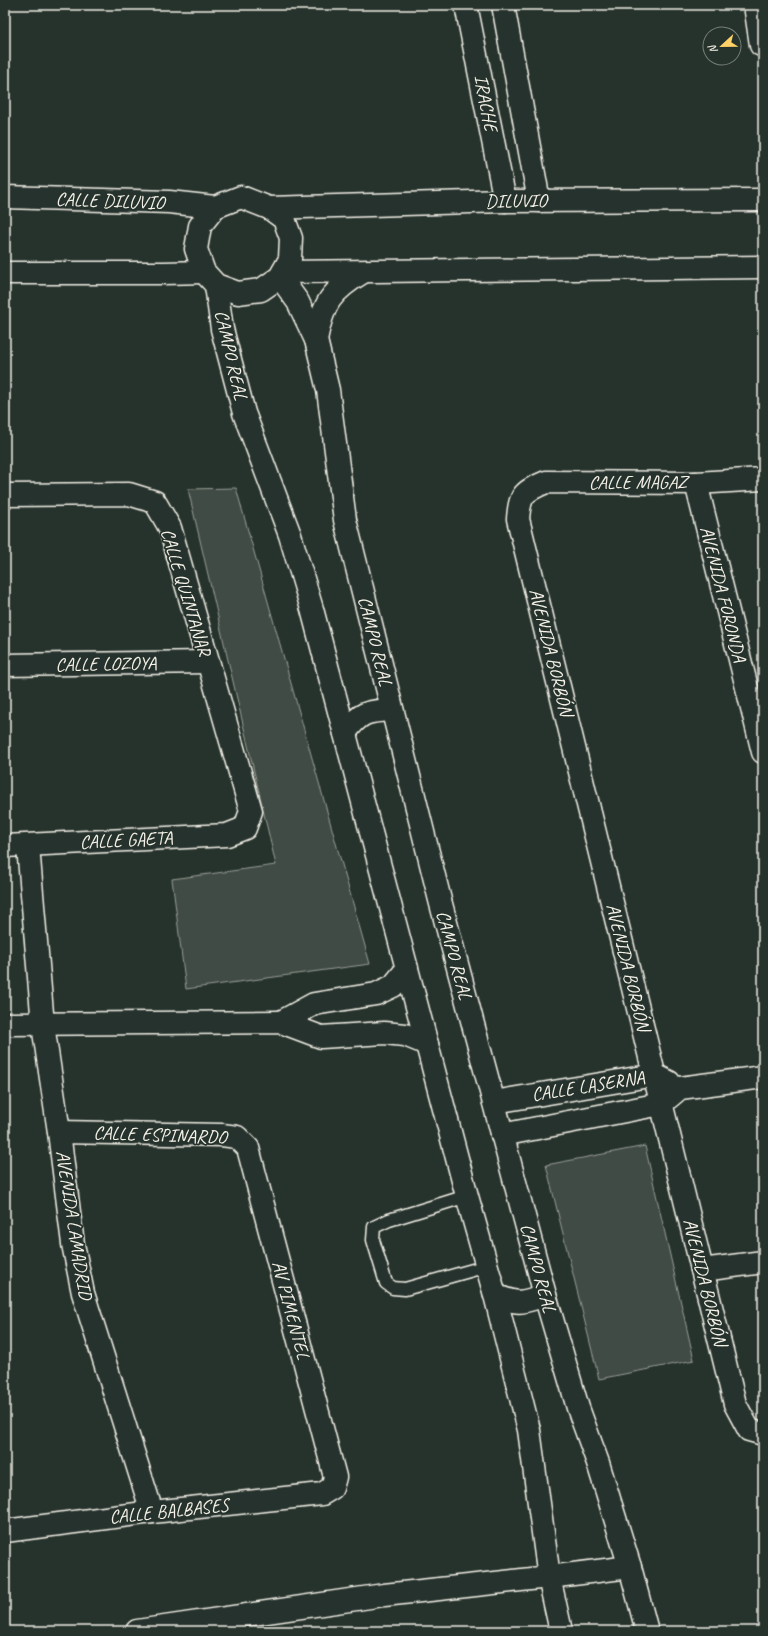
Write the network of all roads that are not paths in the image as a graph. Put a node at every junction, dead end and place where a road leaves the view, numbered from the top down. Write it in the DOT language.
graph roads {
  1 [pos="466,5"];
  2 [pos="503,5"];
  3 [pos="754,5"];
  4 [pos="760,45"];
  5 [pos="5,197"];
  6 [pos="763,200"];
  7 [pos="505,201"];
  8 [pos="539,201"];
  9 [pos="214,207"];
  10 [pos="269,208"];
  11 [pos="763,267"];
  12 [pos="363,272"];
  13 [pos="5,273"];
  14 [pos="281,275"];
  15 [pos="210,278"];
  16 [pos="316,340"];
  17 [pos="763,479"];
  18 [pos="696,483"];
  19 [pos="5,495"];
  20 [pos="519,501"];
  21 [pos="208,662"];
  22 [pos="5,665"];
  23 [pos="392,710"];
  24 [pos="345,733"];
  25 [pos="763,752"];
  26 [pos="245,828"];
  27 [pos="5,846"];
  28 [pos="28,846"];
  29 [pos="407,969"];
  30 [pos="281,1022"];
  31 [pos="5,1024"];
  32 [pos="42,1025"];
  33 [pos="427,1044"];
  34 [pos="655,1075"];
  35 [pos="763,1078"];
  36 [pos="680,1088"];
  37 [pos="494,1102"];
  38 [pos="661,1104"];
  39 [pos="59,1132"];
  40 [pos="502,1135"];
  41 [pos="237,1137"];
  42 [pos="467,1196"];
  43 [pos="763,1262"];
  44 [pos="487,1266"];
  45 [pos="702,1270"];
  46 [pos="495,1295"];
  47 [pos="545,1295"];
  48 [pos="756,1432"];
  49 [pos="332,1488"];
  50 [pos="152,1512"];
  51 [pos="5,1531"];
  52 [pos="630,1566"];
  53 [pos="549,1577"];
  54 [pos="137,1631"];
  55 [pos="561,1631"];
  56 [pos="647,1631"];
  1 -- 7 [label="street, IRACHE"];
  2 -- 8 [label="street, IRACHE"];
  3 -- 4 [label="street"];
  5 -- 9 [label="street, CALLE DILUVIO"];
  6 -- 8 [label="street, DILUVIO"];
  7 -- 8 [label="street, DILUVIO"];
  7 -- 10 [label="street, DILUVIO"];
  9 -- 10 [label="street"];
  9 -- 15 [label="street"];
  10 -- 14 [label="street"];
  11 -- 12 [label="street"];
  12 -- 14 [label="street"];
  12 -- 16 [label="street"];
  13 -- 15 [label="street"];
  14 -- 15 [label="street"];
  14 -- 16 [label="street, CAMPO REAL"];
  15 -- 24 [label="street, CAMPO REAL"];
  16 -- 23 [label="street, CAMPO REAL"];
  17 -- 18 [label="street, CALLE MAGAZ"];
  18 -- 20 [label="street, CALLE MAGAZ"];
  18 -- 25 [label="street, AVENIDA FORONDA"];
  19 -- 21 [label="street, CALLE QUINTANAR"];
  20 -- 34 [label="street, AVENIDA BORBÓN"];
  21 -- 22 [label="street, CALLE LOZOYA"];
  21 -- 26 [label="street, CALLE QUINTANAR"];
  23 -- 24 [label="street"];
  23 -- 37 [label="street, CAMPO REAL"];
  24 -- 29 [label="street, CAMPO REAL"];
  26 -- 28 [label="street, CALLE GAETA"];
  27 -- 28 [label="street, CALLE GAETA"];
  28 -- 32 [label="street, AVENIDA LAMADRID"];
  29 -- 30 [label="street"];
  29 -- 33 [label="street, CAMPO REAL"];
  30 -- 32 [label="street"];
  30 -- 33 [label="street"];
  31 -- 32 [label="street"];
  32 -- 39 [label="street, AVENIDA LAMADRID"];
  33 -- 42 [label="street, CAMPO REAL"];
  34 -- 36 [label="street, CALLE LASERNA"];
  34 -- 37 [label="street, CALLE LASERNA"];
  34 -- 38 [label="street, AVENIDA BORBÓN"];
  35 -- 36 [label="street"];
  36 -- 38 [label="street, CALLE LASERNA"];
  37 -- 40 [label="street, CAMPO REAL"];
  38 -- 40 [label="street, CALLE LASERNA"];
  38 -- 45 [label="street, AVENIDA BORBÓN"];
  39 -- 41 [label="street, CALLE ESPINARDO"];
  39 -- 50 [label="street, AVENIDA LAMADRID"];
  40 -- 47 [label="street, CAMPO REAL"];
  41 -- 49 [label="street, AV PIMENTEL"];
  42 -- 44 [label="street, CAMPO REAL"];
  42 -- 44 [label="lane"];
  43 -- 45 [label="street"];
  44 -- 46 [label="street, CAMPO REAL"];
  45 -- 48 [label="street, AVENIDA BORBÓN"];
  46 -- 47 [label="street"];
  46 -- 53 [label="street, CAMPO REAL"];
  47 -- 52 [label="street, CAMPO REAL"];
  49 -- 50 [label="street, CALLE BALBASES"];
  50 -- 51 [label="street, CALLE BALBASES"];
  52 -- 53 [label="street"];
  52 -- 56 [label="street, CAMPO REAL"];
  53 -- 54 [label="street"];
  53 -- 55 [label="street, CAMPO REAL"];
}
